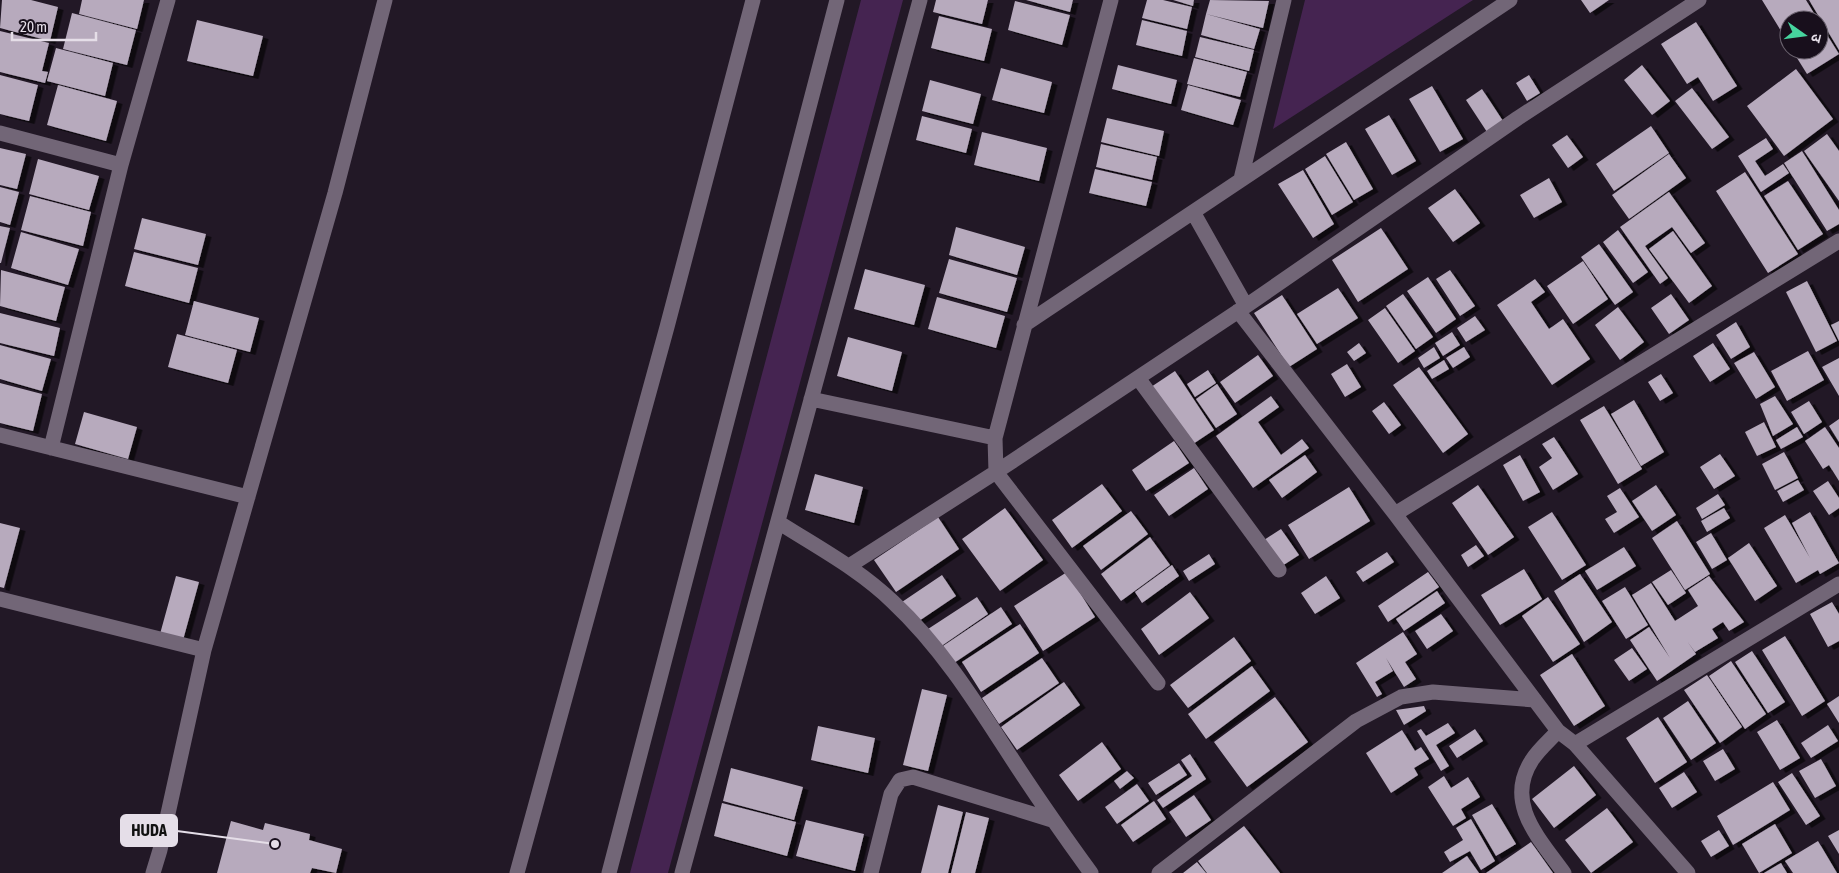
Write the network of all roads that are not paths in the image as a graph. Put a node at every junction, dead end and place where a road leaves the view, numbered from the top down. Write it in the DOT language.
graph roads {
  1 [pos="168,0"];
  2 [pos="386,0"];
  3 [pos="753,0"];
  4 [pos="838,0"];
  5 [pos="920,0"];
  6 [pos="1111,0"];
  7 [pos="1284,0"];
  8 [pos="1510,0"];
  9 [pos="1699,0"];
  10 [pos="0,133"];
  11 [pos="122,165"];
  12 [pos="1241,179"];
  13 [pos="1193,212"];
  14 [pos="1839,241"];
  15 [pos="1242,308"];
  16 [pos="1024,325"];
  17 [pos="1138,378"];
  18 [pos="811,399"];
  19 [pos="0,435"];
  20 [pos="995,438"];
  21 [pos="51,448"];
  22 [pos="996,472"];
  23 [pos="248,496"];
  24 [pos="1395,514"];
  25 [pos="778,522"];
  26 [pos="849,566"];
  27 [pos="1279,570"];
  28 [pos="1839,584"];
  29 [pos="0,599"];
  30 [pos="204,650"];
  31 [pos="1158,682"];
  32 [pos="1535,700"];
  33 [pos="1558,731"];
  34 [pos="1574,744"];
  35 [pos="1052,820"];
  36 [pos="153,873"];
  37 [pos="517,873"];
  38 [pos="609,873"];
  39 [pos="682,873"];
  40 [pos="871,873"];
  41 [pos="1091,873"];
  42 [pos="1159,873"];
  43 [pos="1564,873"];
  44 [pos="1688,873"];
  1 -- 11 [label="street"];
  2 -- 23 [label="street"];
  3 -- 37 [label="street"];
  4 -- 38 [label="street"];
  5 -- 18 [label="street"];
  6 -- 16 [label="street"];
  7 -- 12 [label="street"];
  8 -- 12 [label="street"];
  9 -- 15 [label="street"];
  10 -- 11 [label="street"];
  11 -- 21 [label="street"];
  12 -- 13 [label="street"];
  13 -- 15 [label="street"];
  13 -- 16 [label="street"];
  14 -- 24 [label="street"];
  15 -- 17 [label="street"];
  15 -- 24 [label="street"];
  16 -- 20 [label="street"];
  17 -- 22 [label="street"];
  17 -- 27 [label="street"];
  18 -- 20 [label="street"];
  18 -- 25 [label="street"];
  19 -- 21 [label="street"];
  20 -- 22 [label="street"];
  21 -- 23 [label="street"];
  22 -- 26 [label="street"];
  22 -- 31 [label="street"];
  23 -- 30 [label="street"];
  24 -- 32 [label="street"];
  25 -- 26 [label="street"];
  25 -- 39 [label="street"];
  26 -- 35 [label="street"];
  28 -- 34 [label="street"];
  29 -- 30 [label="street"];
  30 -- 36 [label="street"];
  32 -- 33 [label="street"];
  32 -- 42 [label="street"];
  33 -- 34 [label="street"];
  33 -- 43 [label="street"];
  34 -- 44 [label="street"];
  35 -- 40 [label="street"];
  35 -- 41 [label="street"];
}
